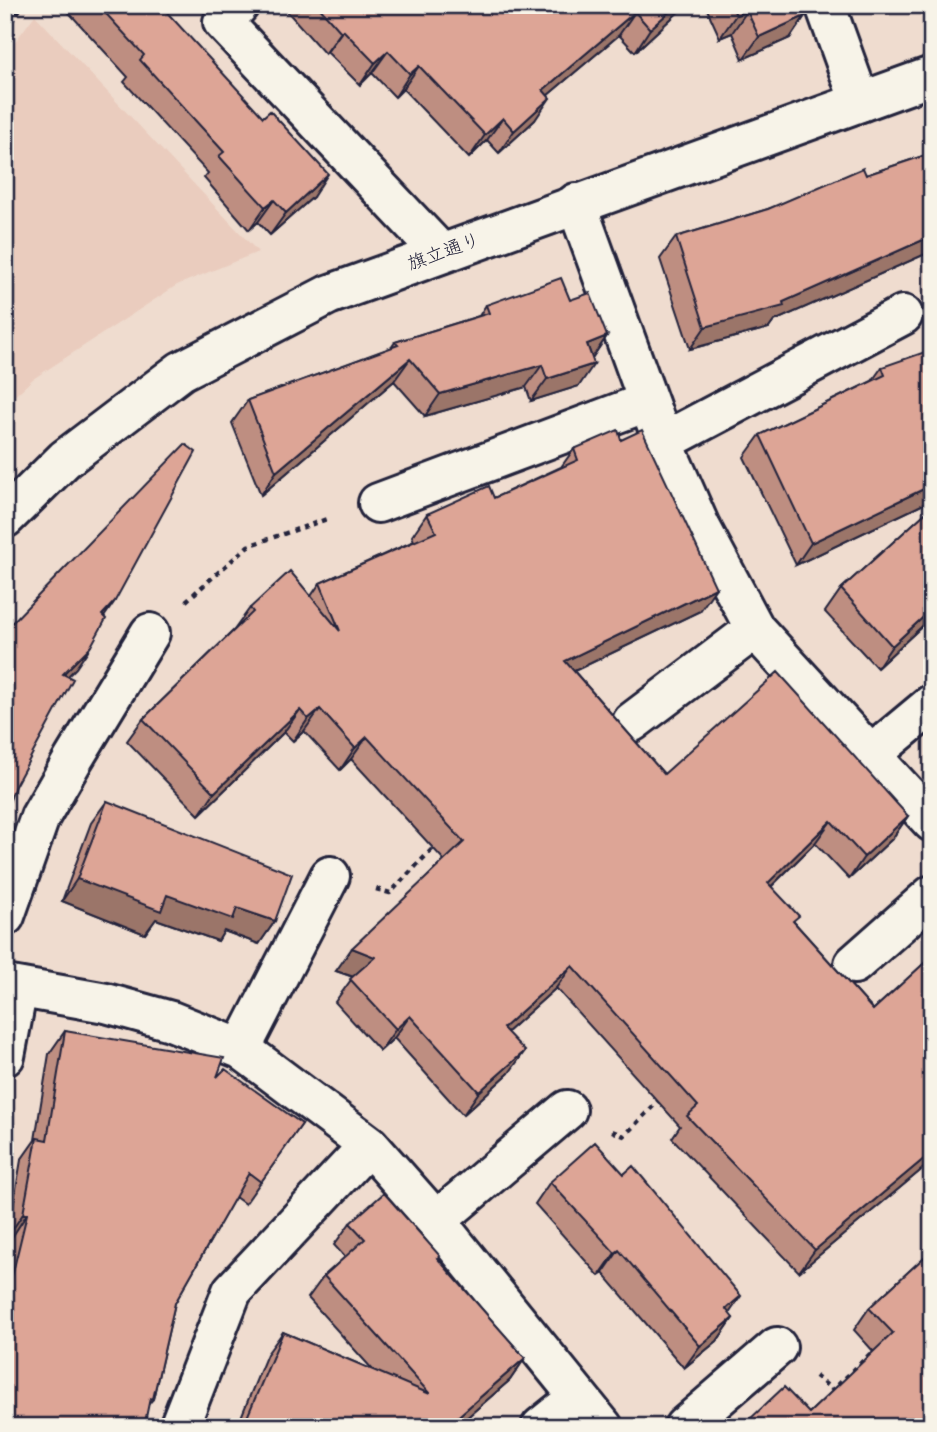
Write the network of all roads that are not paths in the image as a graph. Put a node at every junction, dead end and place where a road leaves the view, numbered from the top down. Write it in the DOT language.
graph roads {
  1 [pos="239,5"];
  2 [pos="825,5"];
  3 [pos="932,76"];
  4 [pos="860,102"];
  5 [pos="576,203"];
  6 [pos="441,253"];
  7 [pos="903,315"];
  8 [pos="648,402"];
  9 [pos="663,442"];
  10 [pos="378,503"];
  11 [pos="5,518"];
  12 [pos="755,629"];
  13 [pos="150,633"];
  14 [pos="932,704"];
  15 [pos="632,722"];
  16 [pos="872,754"];
  17 [pos="932,822"];
  18 [pos="330,876"];
  19 [pos="932,895"];
  20 [pos="5,916"];
  21 [pos="854,964"];
  22 [pos="12,986"];
  23 [pos="241,1049"];
  24 [pos="5,1056"];
  25 [pos="567,1110"];
  26 [pos="369,1145"];
  27 [pos="436,1221"];
  28 [pos="777,1347"];
  29 [pos="577,1398"];
  30 [pos="179,1427"];
  31 [pos="541,1427"];
  32 [pos="603,1427"];
  33 [pos="684,1427"];
  1 -- 6 [label="street"];
  2 -- 4 [label="street"];
  3 -- 4 [label="street, 旗立通り"];
  4 -- 5 [label="street, 旗立通り"];
  5 -- 6 [label="street, 旗立通り"];
  5 -- 8 [label="street"];
  6 -- 11 [label="street, 旗立通り"];
  7 -- 9 [label="street"];
  8 -- 9 [label="street"];
  8 -- 10 [label="street"];
  9 -- 12 [label="street"];
  12 -- 15 [label="street"];
  12 -- 16 [label="street"];
  13 -- 20 [label="street"];
  14 -- 16 [label="street"];
  16 -- 17 [label="street"];
  18 -- 23 [label="street"];
  19 -- 21 [label="street"];
  22 -- 23 [label="street"];
  22 -- 24 [label="street"];
  23 -- 26 [label="street"];
  25 -- 27 [label="street"];
  26 -- 27 [label="street"];
  26 -- 30 [label="street"];
  27 -- 29 [label="street"];
  28 -- 33 [label="street"];
  29 -- 31 [label="street"];
  29 -- 32 [label="street"];
}
